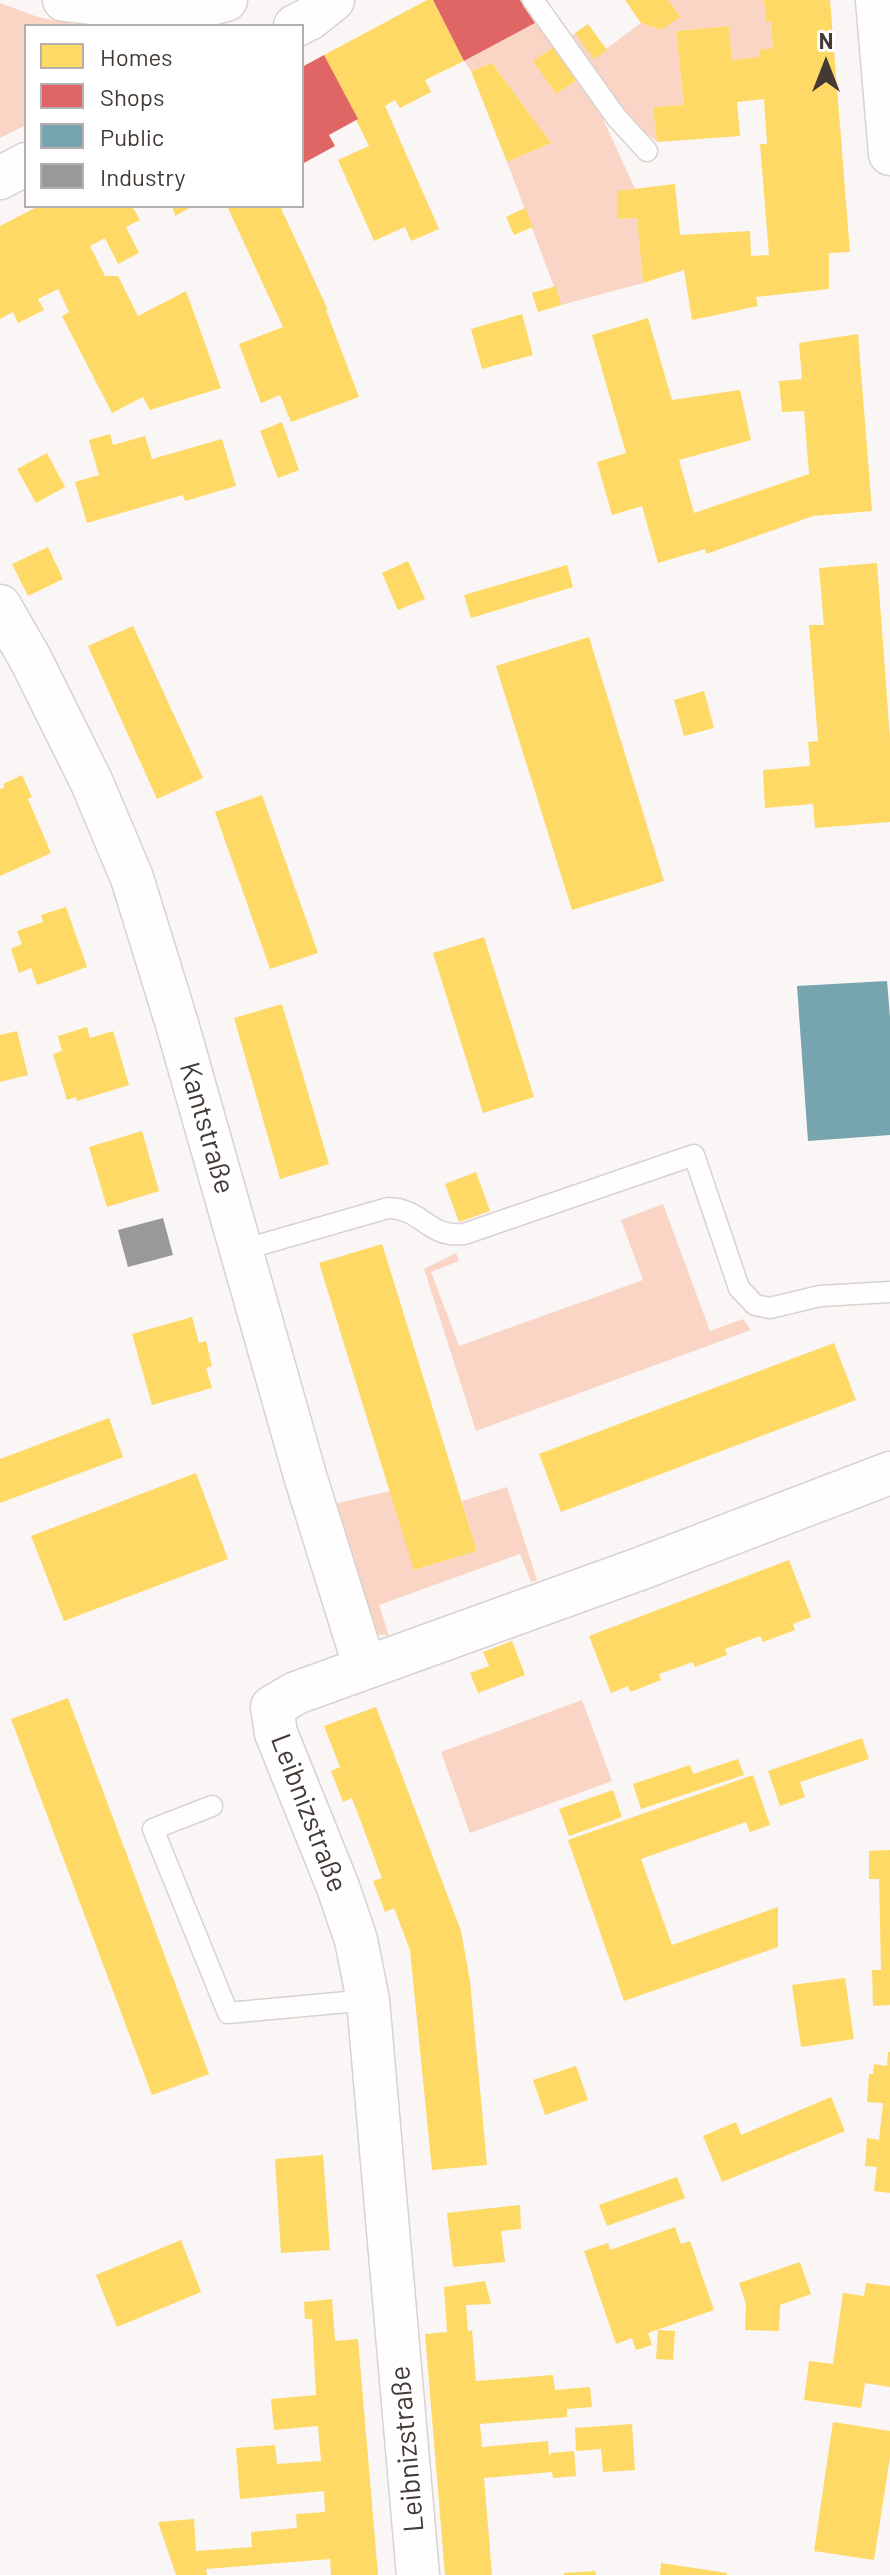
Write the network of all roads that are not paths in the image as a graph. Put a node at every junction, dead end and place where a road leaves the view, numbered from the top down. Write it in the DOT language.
graph roads {
  1 [pos="64,0"];
  2 [pos="226,0"];
  3 [pos="333,0"];
  4 [pos="533,0"];
  5 [pos="877,0"];
  6 [pos="299,24"];
  7 [pos="647,151"];
  8 [pos="890,154"];
  9 [pos="24,165"];
  10 [pos="0,178"];
  11 [pos="0,606"];
  12 [pos="242,1250"];
  13 [pos="890,1292"];
  14 [pos="890,1473"];
  15 [pos="365,1668"];
  16 [pos="212,1806"];
  17 [pos="368,2000"];
  18 [pos="418,2575"];
  1 -- 2 [label="street"];
  3 -- 6 [label="street"];
  4 -- 7 [label="lane"];
  5 -- 8 [label="street"];
  9 -- 10 [label="street"];
  11 -- 12 [label="street, Kantstraße"];
  12 -- 13 [label="lane"];
  12 -- 15 [label="street, Kantstraße"];
  14 -- 15 [label="street, Leibnizstraße"];
  15 -- 17 [label="street, Leibnizstraße"];
  16 -- 17 [label="lane"];
  17 -- 18 [label="street, Leibnizstraße"];
}
